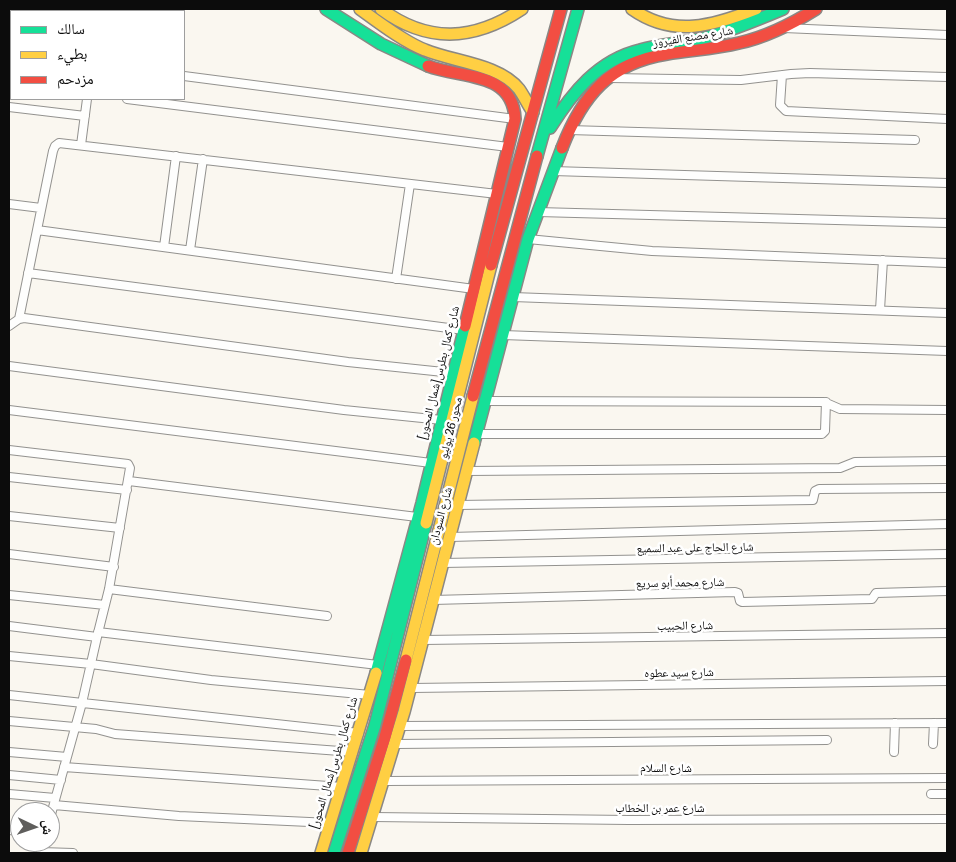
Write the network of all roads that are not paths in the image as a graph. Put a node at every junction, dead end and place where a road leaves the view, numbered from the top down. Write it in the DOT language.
graph roads {
  1 [pos="326,9"];
  2 [pos="360,9"];
  3 [pos="381,9"];
  4 [pos="522,9"];
  5 [pos="562,9"];
  6 [pos="578,9"];
  7 [pos="632,9"];
  8 [pos="756,9"];
  9 [pos="783,9"];
  10 [pos="816,9"];
  11 [pos="783,28"];
  12 [pos="947,35"];
  13 [pos="782,75"];
  14 [pos="185,76"];
  15 [pos="947,77"];
  16 [pos="608,78"];
  17 [pos="87,100"];
  18 [pos="135,100"];
  19 [pos="9,107"];
  20 [pos="533,112"];
  21 [pos="85,116"];
  22 [pos="515,119"];
  23 [pos="947,119"];
  24 [pos="569,130"];
  25 [pos="541,138"];
  26 [pos="915,140"];
  27 [pos="81,145"];
  28 [pos="508,147"];
  29 [pos="176,156"];
  30 [pos="203,159"];
  31 [pos="553,171"];
  32 [pos="947,183"];
  33 [pos="410,184"];
  34 [pos="497,194"];
  35 [pos="9,204"];
  36 [pos="42,208"];
  37 [pos="538,212"];
  38 [pos="947,223"];
  39 [pos="37,230"];
  40 [pos="528,239"];
  41 [pos="164,247"];
  42 [pos="190,250"];
  43 [pos="883,260"];
  44 [pos="947,262"];
  45 [pos="28,273"];
  46 [pos="396,279"];
  47 [pos="474,289"];
  48 [pos="513,297"];
  49 [pos="880,310"];
  50 [pos="947,313"];
  51 [pos="14,323"];
  52 [pos="464,330"];
  53 [pos="503,336"];
  54 [pos="947,351"];
  55 [pos="11,366"];
  56 [pos="453,373"];
  57 [pos="486,401"];
  58 [pos="826,402"];
  59 [pos="9,410"];
  60 [pos="947,410"];
  61 [pos="442,420"];
  62 [pos="477,434"];
  63 [pos="9,450"];
  64 [pos="947,461"];
  65 [pos="431,463"];
  66 [pos="467,470"];
  67 [pos="9,477"];
  68 [pos="129,481"];
  69 [pos="947,488"];
  70 [pos="127,490"];
  71 [pos="458,506"];
  72 [pos="9,516"];
  73 [pos="417,517"];
  74 [pos="947,524"];
  75 [pos="120,528"];
  76 [pos="450,537"];
  77 [pos="9,554"];
  78 [pos="947,554"];
  79 [pos="443,563"];
  80 [pos="114,567"];
  81 [pos="110,589"];
  82 [pos="947,591"];
  83 [pos="9,594"];
  84 [pos="433,600"];
  85 [pos="105,605"];
  86 [pos="327,616"];
  87 [pos="9,626"];
  88 [pos="947,633"];
  89 [pos="98,634"];
  90 [pos="423,640"];
  91 [pos="9,656"];
  92 [pos="91,664"];
  93 [pos="378,665"];
  94 [pos="947,681"];
  95 [pos="412,688"];
  96 [pos="9,695"];
  97 [pos="370,695"];
  98 [pos="82,703"];
  99 [pos="9,720"];
  100 [pos="934,723"];
  101 [pos="947,723"];
  102 [pos="895,724"];
  103 [pos="400,726"];
  104 [pos="76,727"];
  105 [pos="359,733"];
  106 [pos="827,740"];
  107 [pos="396,744"];
  108 [pos="933,744"];
  109 [pos="9,752"];
  110 [pos="353,752"];
  111 [pos="894,752"];
  112 [pos="67,757"];
  113 [pos="64,767"];
  114 [pos="9,775"];
  115 [pos="947,778"];
  116 [pos="61,780"];
  117 [pos="385,781"];
  118 [pos="342,788"];
  119 [pos="9,794"];
  120 [pos="931,794"];
  121 [pos="947,794"];
  122 [pos="55,802"];
  123 [pos="60,803"];
  124 [pos="373,817"];
  125 [pos="947,819"];
  126 [pos="331,823"];
  127 [pos="40,852"];
  128 [pos="73,853"];
  129 [pos="320,853"];
  130 [pos="334,853"];
  131 [pos="348,853"];
  132 [pos="361,853"];
  1 -- 22 [label="main road, شارع كمال بطرس[شمال المحور]"];
  2 -- 20 [label="main road"];
  3 -- 4 [label="main road"];
  5 -- 20 [label="main road, محور 26 يوليو"];
  6 -- 25 [label="main road, محور 26 يوليو"];
  7 -- 8 [label="main road"];
  9 -- 25 [label="main road"];
  10 -- 11 [label="main road, شارع مصنع الفيروز"];
  11 -- 12 [label="street"];
  11 -- 16 [label="main road, شارع مصنع الفيروز"];
  13 -- 15 [label="street"];
  13 -- 16 [label="street"];
  13 -- 23 [label="street"];
  14 -- 22 [label="street"];
  16 -- 24 [label="main road, شارع مصنع الفيروز"];
  17 -- 21 [label="street"];
  18 -- 28 [label="street"];
  19 -- 21 [label="street"];
  20 -- 130 [label="main road, محور 26 يوليو"];
  21 -- 27 [label="street"];
  22 -- 28 [label="main road, شارع كمال بطرس[شمال المحور]"];
  24 -- 26 [label="street"];
  24 -- 31 [label="main road, شارع السودان"];
  25 -- 131 [label="main road, محور 26 يوليو"];
  27 -- 29 [label="street"];
  27 -- 36 [label="street"];
  28 -- 34 [label="main road, شارع كمال بطرس[شمال المحور]"];
  29 -- 30 [label="street"];
  29 -- 41 [label="street"];
  30 -- 33 [label="street"];
  30 -- 42 [label="street"];
  31 -- 32 [label="street"];
  31 -- 37 [label="main road, شارع السودان"];
  33 -- 34 [label="street"];
  33 -- 46 [label="street"];
  34 -- 47 [label="main road, شارع كمال بطرس[شمال المحور]"];
  35 -- 36 [label="street"];
  36 -- 39 [label="street"];
  37 -- 38 [label="street"];
  37 -- 40 [label="main road, شارع السودان"];
  39 -- 41 [label="street"];
  39 -- 45 [label="street"];
  40 -- 43 [label="street"];
  40 -- 48 [label="main road, شارع السودان"];
  41 -- 42 [label="street"];
  42 -- 46 [label="street"];
  43 -- 44 [label="street"];
  43 -- 49 [label="street"];
  45 -- 51 [label="street"];
  45 -- 52 [label="street"];
  46 -- 47 [label="street"];
  47 -- 52 [label="main road, شارع كمال بطرس[شمال المحور]"];
  48 -- 49 [label="street"];
  48 -- 53 [label="main road, شارع السودان"];
  49 -- 50 [label="street"];
  51 -- 56 [label="street"];
  52 -- 56 [label="main road, شارع كمال بطرس[شمال المحور]"];
  53 -- 54 [label="street"];
  53 -- 57 [label="main road, شارع السودان"];
  55 -- 61 [label="street"];
  56 -- 61 [label="main road, شارع كمال بطرس[شمال المحور]"];
  57 -- 58 [label="street"];
  57 -- 62 [label="main road, شارع السودان"];
  58 -- 60 [label="street"];
  58 -- 62 [label="street"];
  59 -- 65 [label="street"];
  61 -- 65 [label="main road, شارع كمال بطرس[شمال المحور]"];
  62 -- 66 [label="main road, شارع السودان"];
  63 -- 68 [label="street"];
  64 -- 66 [label="street"];
  65 -- 73 [label="main road, شارع كمال بطرس[شمال المحور]"];
  66 -- 71 [label="main road, شارع السودان"];
  67 -- 70 [label="street"];
  68 -- 70 [label="street"];
  68 -- 73 [label="street"];
  69 -- 71 [label="street"];
  70 -- 75 [label="street"];
  71 -- 76 [label="main road, شارع السودان"];
  72 -- 75 [label="street"];
  73 -- 93 [label="main road, شارع كمال بطرس[شمال المحور]"];
  74 -- 76 [label="street"];
  75 -- 80 [label="street"];
  76 -- 79 [label="main road, شارع السودان"];
  77 -- 80 [label="street"];
  78 -- 79 [label="street, شارع الحاج على عبد السميع"];
  79 -- 84 [label="main road, شارع السودان"];
  80 -- 81 [label="street"];
  81 -- 85 [label="street"];
  81 -- 86 [label="street"];
  82 -- 84 [label="street, شارع محمد أبو سريع"];
  83 -- 85 [label="street"];
  84 -- 90 [label="main road, شارع السودان"];
  85 -- 89 [label="street"];
  87 -- 89 [label="street"];
  88 -- 90 [label="street, شارع الحبيب"];
  89 -- 92 [label="street"];
  89 -- 93 [label="street"];
  90 -- 95 [label="main road, شارع السودان"];
  91 -- 92 [label="street"];
  92 -- 97 [label="street"];
  92 -- 98 [label="street"];
  93 -- 97 [label="main road, شارع كمال بطرس[شمال المحور]"];
  94 -- 95 [label="street, شارع سيد عطوه"];
  95 -- 103 [label="main road, شارع السودان"];
  96 -- 98 [label="street"];
  97 -- 105 [label="main road, شارع كمال بطرس[شمال المحور]"];
  98 -- 104 [label="street"];
  98 -- 105 [label="street"];
  99 -- 104 [label="street"];
  100 -- 101 [label="street"];
  100 -- 102 [label="street"];
  100 -- 108 [label="street"];
  102 -- 103 [label="street"];
  102 -- 111 [label="street"];
  103 -- 107 [label="main road, شارع السودان"];
  104 -- 110 [label="street"];
  104 -- 112 [label="street"];
  105 -- 110 [label="main road, شارع كمال بطرس[شمال المحور]"];
  106 -- 107 [label="street"];
  107 -- 117 [label="main road, شارع السودان"];
  109 -- 112 [label="street"];
  110 -- 118 [label="main road, شارع كمال بطرس[شمال المحور]"];
  112 -- 113 [label="street"];
  113 -- 116 [label="street"];
  113 -- 118 [label="street"];
  114 -- 116 [label="street"];
  115 -- 117 [label="street, شارع السلام"];
  116 -- 122 [label="street"];
  117 -- 124 [label="main road, شارع السودان"];
  118 -- 126 [label="main road, شارع كمال بطرس[شمال المحور]"];
  119 -- 122 [label="street"];
  120 -- 121 [label="street"];
  123 -- 126 [label="street"];
  124 -- 125 [label="street, شارع عمر بن الخطاب"];
  124 -- 132 [label="main road, شارع السودان"];
  126 -- 129 [label="main road, شارع كمال بطرس[شمال المحور]"];
  127 -- 128 [label="street"];
}
